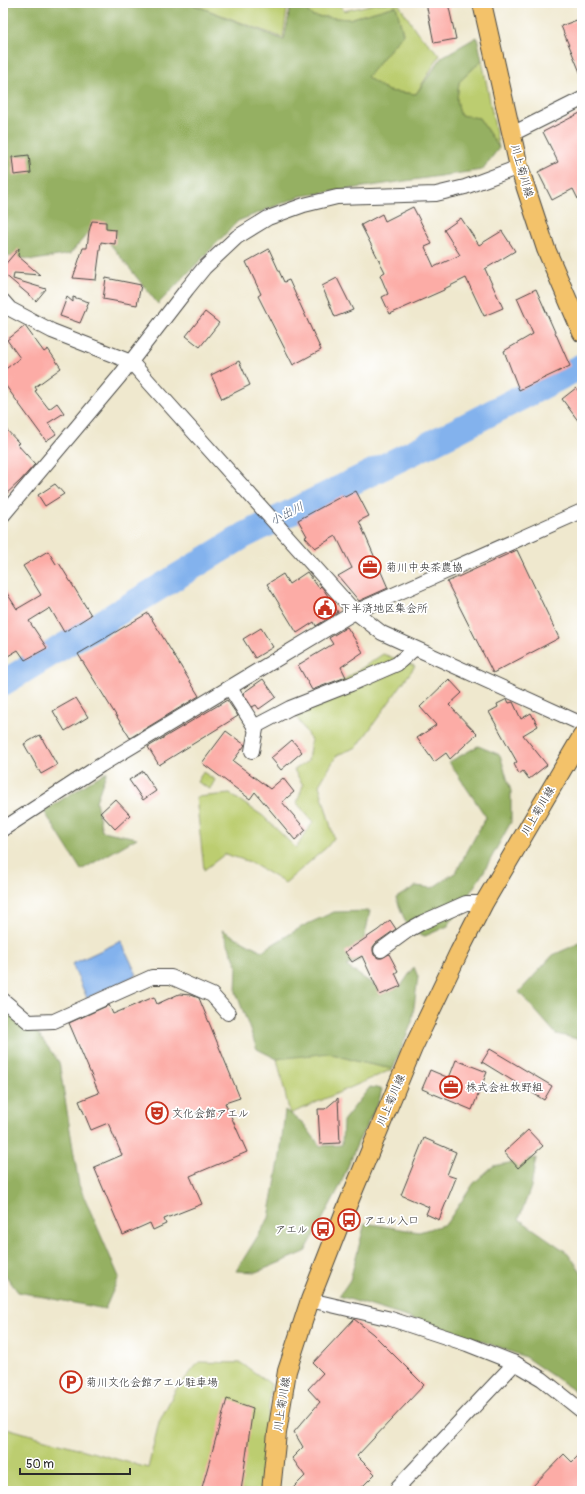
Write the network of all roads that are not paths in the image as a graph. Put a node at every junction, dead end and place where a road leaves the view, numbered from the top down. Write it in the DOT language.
graph roads {
  1 [pos="482,3"];
  2 [pos="582,99"];
  3 [pos="512,134"];
  4 [pos="519,167"];
  5 [pos="3,301"];
  6 [pos="582,333"];
  7 [pos="131,362"];
  8 [pos="582,511"];
  9 [pos="3,515"];
  10 [pos="356,612"];
  11 [pos="414,649"];
  12 [pos="230,688"];
  13 [pos="582,724"];
  14 [pos="254,726"];
  15 [pos="582,736"];
  16 [pos="252,751"];
  17 [pos="3,829"];
  18 [pos="484,903"];
  19 [pos="381,950"];
  20 [pos="3,1000"];
  21 [pos="228,1013"];
  22 [pos="310,1300"];
  23 [pos="516,1363"];
  24 [pos="582,1411"];
  25 [pos="271,1491"];
  26 [pos="402,1491"];
  1 -- 3 [label="main road, 川上菊川線"];
  2 -- 3 [label="street"];
  3 -- 4 [label="main road, 川上菊川線"];
  4 -- 6 [label="main road, 川上菊川線"];
  4 -- 7 [label="street"];
  5 -- 7 [label="street"];
  7 -- 9 [label="street"];
  7 -- 10 [label="street"];
  8 -- 10 [label="street"];
  10 -- 11 [label="street"];
  10 -- 12 [label="street"];
  11 -- 13 [label="street"];
  11 -- 14 [label="street"];
  12 -- 14 [label="street"];
  12 -- 17 [label="street"];
  14 -- 16 [label="street"];
  15 -- 18 [label="main road, 川上菊川線"];
  18 -- 19 [label="street"];
  18 -- 22 [label="main road, 川上菊川線"];
  20 -- 21 [label="street"];
  22 -- 23 [label="street"];
  22 -- 25 [label="main road, 川上菊川線"];
  23 -- 24 [label="street"];
  23 -- 26 [label="street"];
}
